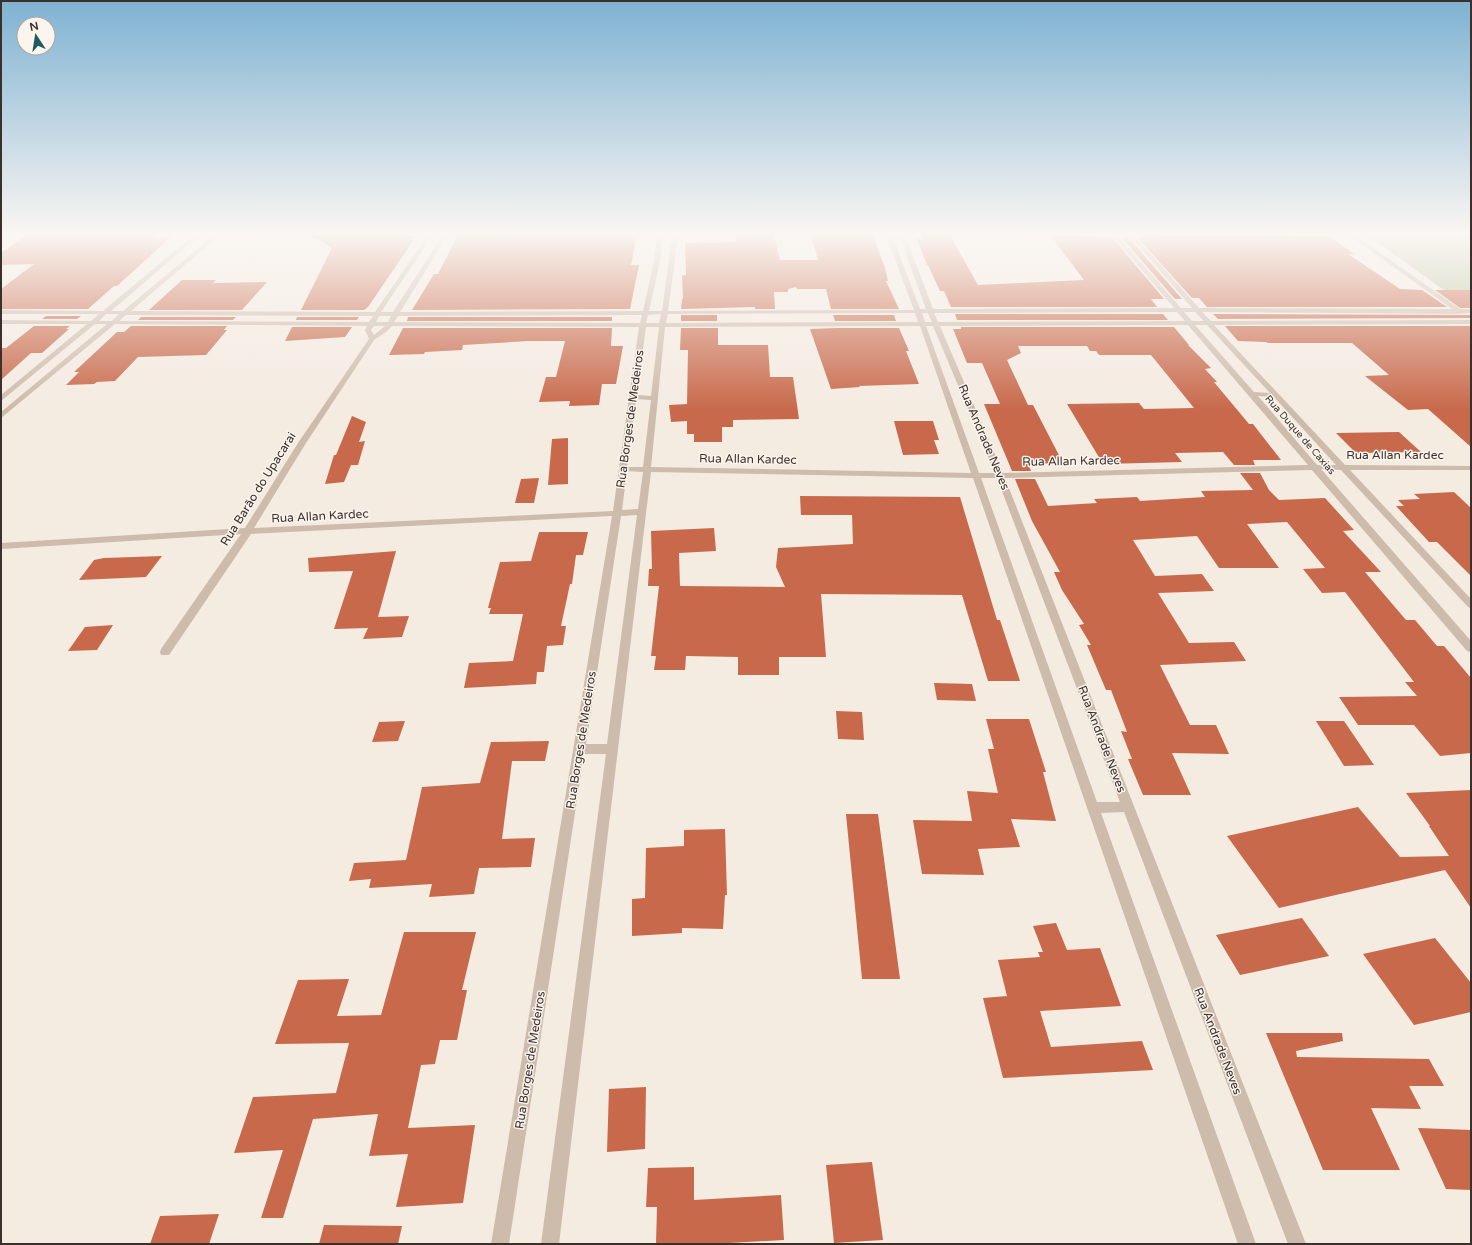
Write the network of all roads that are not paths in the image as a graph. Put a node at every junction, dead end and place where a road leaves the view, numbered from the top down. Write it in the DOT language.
graph roads {
  1 [pos="129,293"];
  2 [pos="148,293"];
  3 [pos="391,293"];
  4 [pos="409,293"];
  5 [pos="650,293"];
  6 [pos="668,293"];
  7 [pos="915,293"];
  8 [pos="920,293"];
  9 [pos="1164,293"];
  10 [pos="1182,293"];
  11 [pos="1432,293"];
  12 [pos="1178,310"];
  13 [pos="1197,310"];
  14 [pos="924,311"];
  15 [pos="1059,311"];
  16 [pos="1316,311"];
  17 [pos="1471,311"];
  18 [pos="1,312"];
  19 [pos="646,312"];
  20 [pos="794,312"];
  21 [pos="1459,312"];
  22 [pos="106,313"];
  23 [pos="124,313"];
  24 [pos="254,313"];
  25 [pos="396,313"];
  26 [pos="514,313"];
  27 [pos="666,313"];
  28 [pos="377,314"];
  29 [pos="1471,321"];
  30 [pos="1,322"];
  31 [pos="95,322"];
  32 [pos="113,322"];
  33 [pos="1188,322"];
  34 [pos="1209,322"];
  35 [pos="1328,322"];
  36 [pos="244,323"];
  37 [pos="921,323"];
  38 [pos="935,323"];
  39 [pos="1065,323"];
  40 [pos="371,324"];
  41 [pos="391,324"];
  42 [pos="507,324"];
  43 [pos="642,324"];
  44 [pos="795,324"];
  45 [pos="662,325"];
  46 [pos="372,339"];
  47 [pos="955,392"];
  48 [pos="1252,394"];
  49 [pos="1277,395"];
  50 [pos="633,397"];
  51 [pos="654,398"];
  52 [pos="1,399"];
  53 [pos="3,413"];
  54 [pos="1316,467"];
  55 [pos="1343,467"];
  56 [pos="1471,468"];
  57 [pos="624,469"];
  58 [pos="647,469"];
  59 [pos="1000,475"];
  60 [pos="976,476"];
  61 [pos="641,512"];
  62 [pos="617,514"];
  63 [pos="248,531"];
  64 [pos="1,546"];
  65 [pos="1471,605"];
  66 [pos="1471,648"];
  67 [pos="165,652"];
  68 [pos="580,749"];
  69 [pos="611,749"];
  70 [pos="1128,807"];
  71 [pos="1093,808"];
  72 [pos="500,1244"];
  73 [pos="550,1244"];
  74 [pos="1247,1244"];
  75 [pos="1297,1244"];
  1 -- 22 [label="street"];
  2 -- 23 [label="street"];
  3 -- 28 [label="street"];
  4 -- 25 [label="street, Rua Barão do Upacarai"];
  5 -- 19 [label="street, Rua Borges de Medeiros"];
  6 -- 27 [label="street, Rua Borges de Medeiros"];
  7 -- 14 [label="street, Rua Andrade Neves"];
  8 -- 14 [label="street, Rua Andrade Neves"];
  9 -- 12 [label="street, Rua Duque de Caxias"];
  10 -- 13 [label="street, Rua Duque de Caxias"];
  11 -- 21 [label="street"];
  12 -- 13 [label="street"];
  12 -- 15 [label="street"];
  12 -- 33 [label="street, Rua Duque de Caxias"];
  13 -- 16 [label="street"];
  13 -- 34 [label="street, Rua Duque de Caxias"];
  14 -- 15 [label="street"];
  14 -- 20 [label="street"];
  14 -- 37 [label="street, Rua Andrade Neves"];
  14 -- 38 [label="street, Rua Andrade Neves"];
  15 -- 39 [label="street"];
  16 -- 21 [label="street"];
  16 -- 35 [label="street"];
  17 -- 21 [label="street"];
  18 -- 22 [label="street"];
  19 -- 26 [label="street"];
  19 -- 27 [label="street"];
  19 -- 43 [label="street, Rua Borges de Medeiros"];
  20 -- 27 [label="street"];
  20 -- 44 [label="street"];
  21 -- 29 [label="street"];
  22 -- 23 [label="street"];
  22 -- 31 [label="street"];
  23 -- 24 [label="street"];
  23 -- 32 [label="street"];
  24 -- 28 [label="street"];
  24 -- 36 [label="street"];
  25 -- 26 [label="street"];
  25 -- 28 [label="street"];
  25 -- 41 [label="street, Rua Barão do Upacarai"];
  26 -- 42 [label="street"];
  27 -- 45 [label="street, Rua Borges de Medeiros"];
  28 -- 40 [label="street"];
  29 -- 35 [label="street"];
  30 -- 31 [label="street"];
  31 -- 32 [label="street"];
  31 -- 52 [label="street"];
  32 -- 36 [label="street"];
  32 -- 53 [label="street"];
  33 -- 34 [label="street"];
  33 -- 39 [label="street"];
  33 -- 48 [label="street, Rua Duque de Caxias"];
  34 -- 35 [label="street"];
  34 -- 49 [label="street, Rua Duque de Caxias"];
  36 -- 40 [label="street"];
  37 -- 38 [label="street"];
  37 -- 44 [label="street"];
  37 -- 47 [label="street, Rua Andrade Neves"];
  38 -- 39 [label="street"];
  38 -- 47 [label="street, Rua Andrade Neves"];
  40 -- 41 [label="street"];
  40 -- 46 [label="street"];
  41 -- 42 [label="street"];
  41 -- 46 [label="street, Rua Barão do Upacarai"];
  42 -- 43 [label="street"];
  43 -- 45 [label="street"];
  43 -- 50 [label="street, Rua Borges de Medeiros"];
  44 -- 45 [label="street"];
  45 -- 51 [label="street, Rua Borges de Medeiros"];
  46 -- 63 [label="street, Rua Barão do Upacarai"];
  47 -- 59 [label="street, Rua Andrade Neves"];
  47 -- 60 [label="street, Rua Andrade Neves"];
  48 -- 49 [label="street"];
  48 -- 54 [label="street, Rua Duque de Caxias"];
  49 -- 55 [label="street, Rua Duque de Caxias"];
  50 -- 51 [label="street"];
  50 -- 57 [label="street, Rua Borges de Medeiros"];
  51 -- 58 [label="street, Rua Borges de Medeiros"];
  54 -- 55 [label="street, Rua Allan Kardec"];
  54 -- 59 [label="street, Rua Allan Kardec"];
  54 -- 66 [label="street, Rua Duque de Caxias"];
  55 -- 56 [label="street, Rua Allan Kardec"];
  55 -- 65 [label="street, Rua Duque de Caxias"];
  57 -- 58 [label="street, Rua Allan Kardec"];
  57 -- 62 [label="street, Rua Borges de Medeiros"];
  58 -- 60 [label="street, Rua Allan Kardec"];
  58 -- 61 [label="street, Rua Borges de Medeiros"];
  59 -- 60 [label="street, Rua Allan Kardec"];
  59 -- 70 [label="street, Rua Andrade Neves"];
  60 -- 71 [label="street, Rua Andrade Neves"];
  61 -- 62 [label="street, Rua Allan Kardec"];
  61 -- 69 [label="street, Rua Borges de Medeiros"];
  62 -- 63 [label="street, Rua Allan Kardec"];
  62 -- 68 [label="street, Rua Borges de Medeiros"];
  63 -- 64 [label="street, Rua Allan Kardec"];
  63 -- 67 [label="street, Rua Barão do Upacarai"];
  68 -- 69 [label="street"];
  68 -- 72 [label="street, Rua Borges de Medeiros"];
  69 -- 73 [label="street, Rua Borges de Medeiros"];
  70 -- 71 [label="street"];
  70 -- 75 [label="street, Rua Andrade Neves"];
  71 -- 74 [label="street, Rua Andrade Neves"];
}
